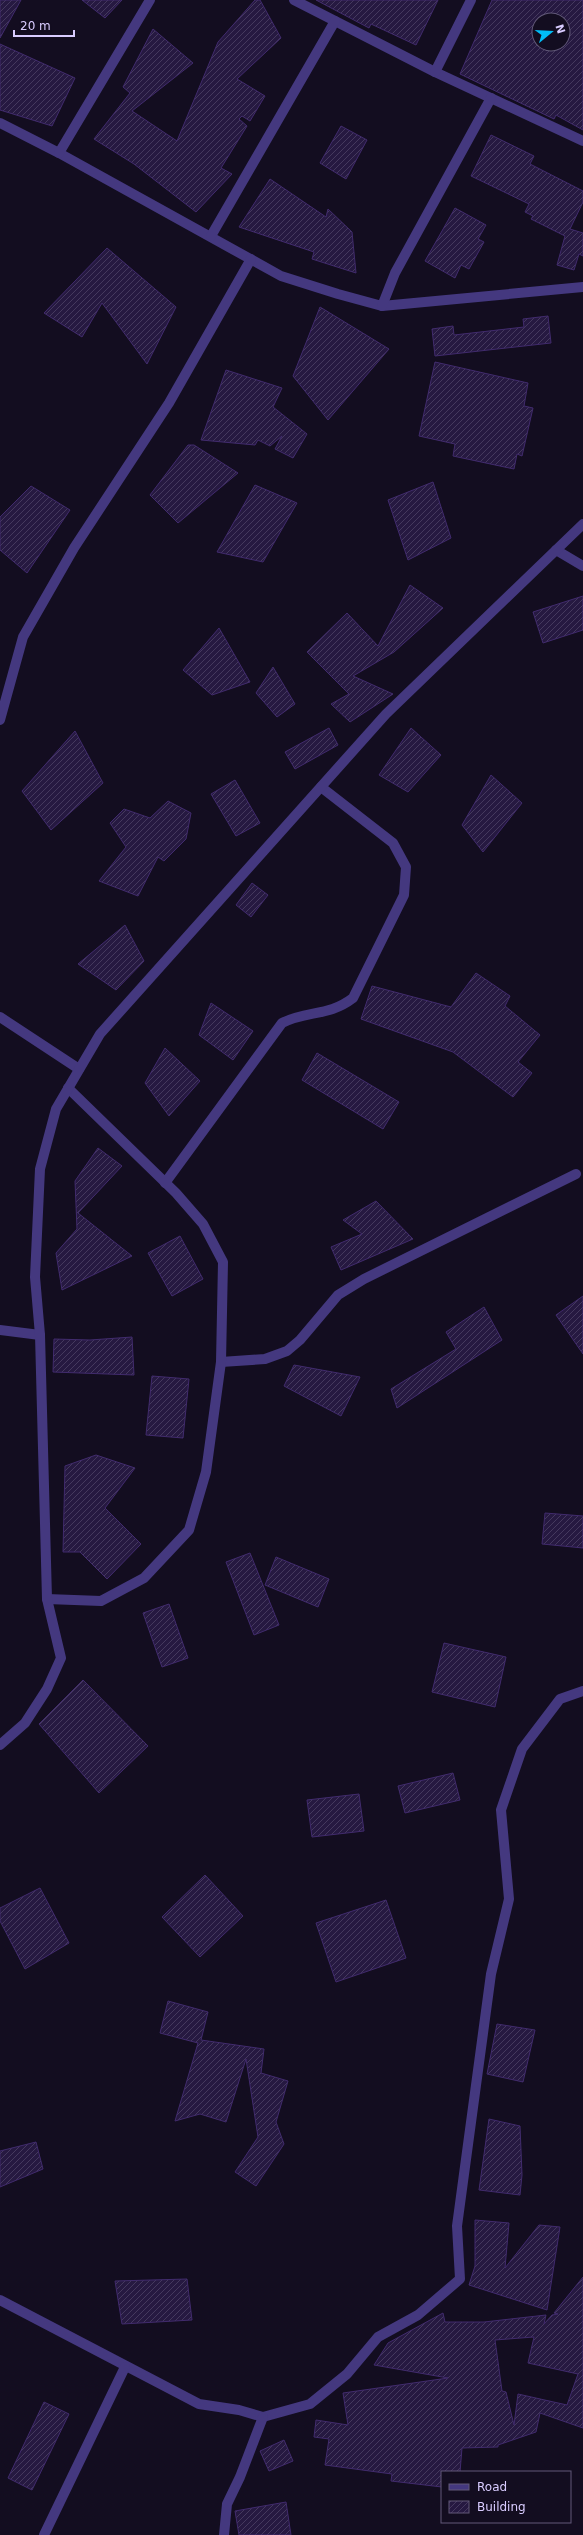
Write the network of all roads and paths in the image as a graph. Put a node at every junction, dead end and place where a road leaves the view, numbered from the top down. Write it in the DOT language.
graph roads {
  1 [pos="150,0"];
  2 [pos="294,0"];
  3 [pos="471,0"];
  4 [pos="334,21"];
  5 [pos="435,72"];
  6 [pos="491,98"];
  7 [pos="0,123"];
  8 [pos="583,141"];
  9 [pos="58,153"];
  10 [pos="211,236"];
  11 [pos="251,259"];
  12 [pos="583,287"];
  13 [pos="382,306"];
  14 [pos="583,524"];
  15 [pos="556,550"];
  16 [pos="583,566"];
  17 [pos="0,720"];
  18 [pos="321,787"];
  19 [pos="0,1017"];
  20 [pos="79,1069"];
  21 [pos="68,1088"];
  22 [pos="576,1174"];
  23 [pos="165,1183"];
  24 [pos="0,1330"];
  25 [pos="40,1334"];
  26 [pos="221,1362"];
  27 [pos="47,1599"];
  28 [pos="583,1691"];
  29 [pos="0,1745"];
  30 [pos="0,2300"];
  31 [pos="125,2367"];
  32 [pos="263,2417"];
  33 [pos="44,2535"];
  34 [pos="224,2535"];
  1 -- 9 [label="street"];
  2 -- 4 [label="street"];
  3 -- 5 [label="street"];
  4 -- 5 [label="street"];
  4 -- 10 [label="street"];
  5 -- 6 [label="street"];
  6 -- 8 [label="street"];
  6 -- 13 [label="street"];
  7 -- 9 [label="street"];
  9 -- 10 [label="street"];
  10 -- 11 [label="street"];
  11 -- 13 [label="street"];
  11 -- 17 [label="street"];
  12 -- 13 [label="street"];
  14 -- 15 [label="street"];
  15 -- 16 [label="street"];
  15 -- 18 [label="street"];
  18 -- 20 [label="street"];
  18 -- 23 [label="street"];
  19 -- 20 [label="street"];
  20 -- 21 [label="street"];
  21 -- 23 [label="street"];
  21 -- 25 [label="street"];
  22 -- 26 [label="street"];
  23 -- 26 [label="street"];
  24 -- 25 [label="street"];
  25 -- 27 [label="street"];
  26 -- 27 [label="street"];
  27 -- 29 [label="street"];
  28 -- 32 [label="street"];
  30 -- 31 [label="street"];
  31 -- 32 [label="street"];
  31 -- 33 [label="street"];
  32 -- 34 [label="street"];
}
